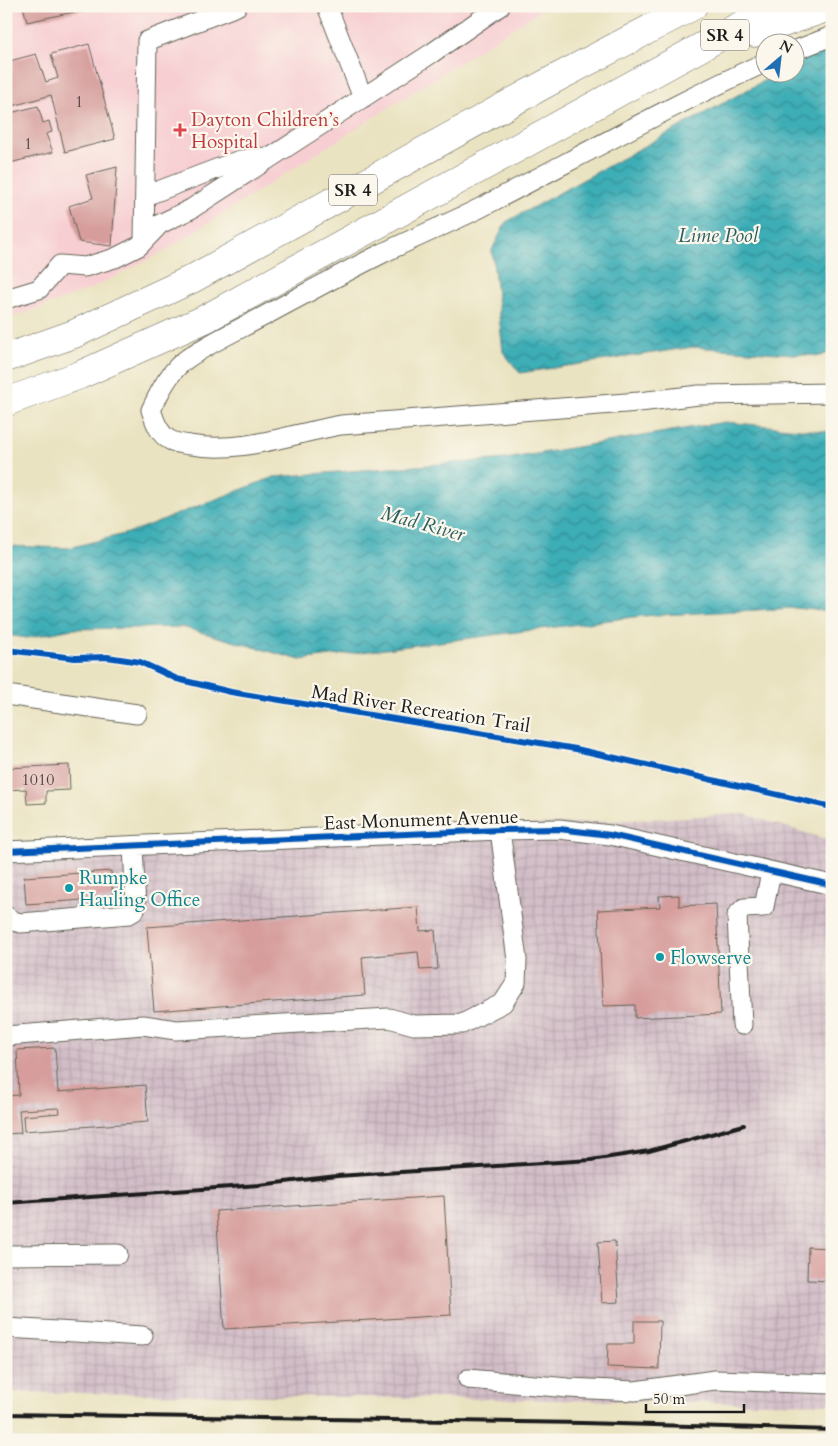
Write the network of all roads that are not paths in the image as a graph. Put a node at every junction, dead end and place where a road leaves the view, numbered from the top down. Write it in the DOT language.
graph roads {
  1 [pos="237,6"];
  2 [pos="327,6"];
  3 [pos="500,6"];
  4 [pos="672,6"];
  5 [pos="693,6"];
  6 [pos="776,6"];
  7 [pos="832,6"];
  8 [pos="832,36"];
  9 [pos="806,46"];
  10 [pos="673,63"];
  11 [pos="756,67"];
  12 [pos="547,83"];
  13 [pos="363,98"];
  14 [pos="273,156"];
  15 [pos="145,196"];
  16 [pos="144,241"];
  17 [pos="6,299"];
  18 [pos="6,358"];
  19 [pos="832,393"];
  20 [pos="6,402"];
  21 [pos="6,695"];
  22 [pos="137,714"];
  23 [pos="500,830"];
  24 [pos="133,846"];
  25 [pos="6,851"];
  26 [pos="771,872"];
  27 [pos="832,885"];
  28 [pos="6,916"];
  29 [pos="742,1025"];
  30 [pos="6,1036"];
  31 [pos="118,1254"];
  32 [pos="6,1255"];
  33 [pos="6,1328"];
  34 [pos="143,1336"];
  35 [pos="468,1379"];
  36 [pos="832,1384"];
  1 -- 15 [label="street"];
  2 -- 13 [label="street"];
  3 -- 13 [label="street"];
  4 -- 12 [label="highway"];
  5 -- 12 [label="highway, SR 4"];
  6 -- 10 [label="highway, SR 4"];
  7 -- 10 [label="highway"];
  8 -- 9 [label="street"];
  10 -- 20 [label="highway, SR 4"];
  11 -- 19 [label="street"];
  12 -- 18 [label="highway, SR 4"];
  13 -- 14 [label="street"];
  14 -- 15 [label="street"];
  14 -- 16 [label="street"];
  15 -- 16 [label="street"];
  16 -- 17 [label="street"];
  21 -- 22 [label="street"];
  23 -- 24 [label="street, East Monument Avenue"];
  23 -- 26 [label="street, East Monument Avenue"];
  23 -- 30 [label="street"];
  24 -- 25 [label="street, East Monument Avenue"];
  24 -- 28 [label="street"];
  26 -- 27 [label="street, East Monument Avenue"];
  26 -- 29 [label="street"];
  31 -- 32 [label="street"];
  33 -- 34 [label="street"];
  35 -- 36 [label="street"];
}
